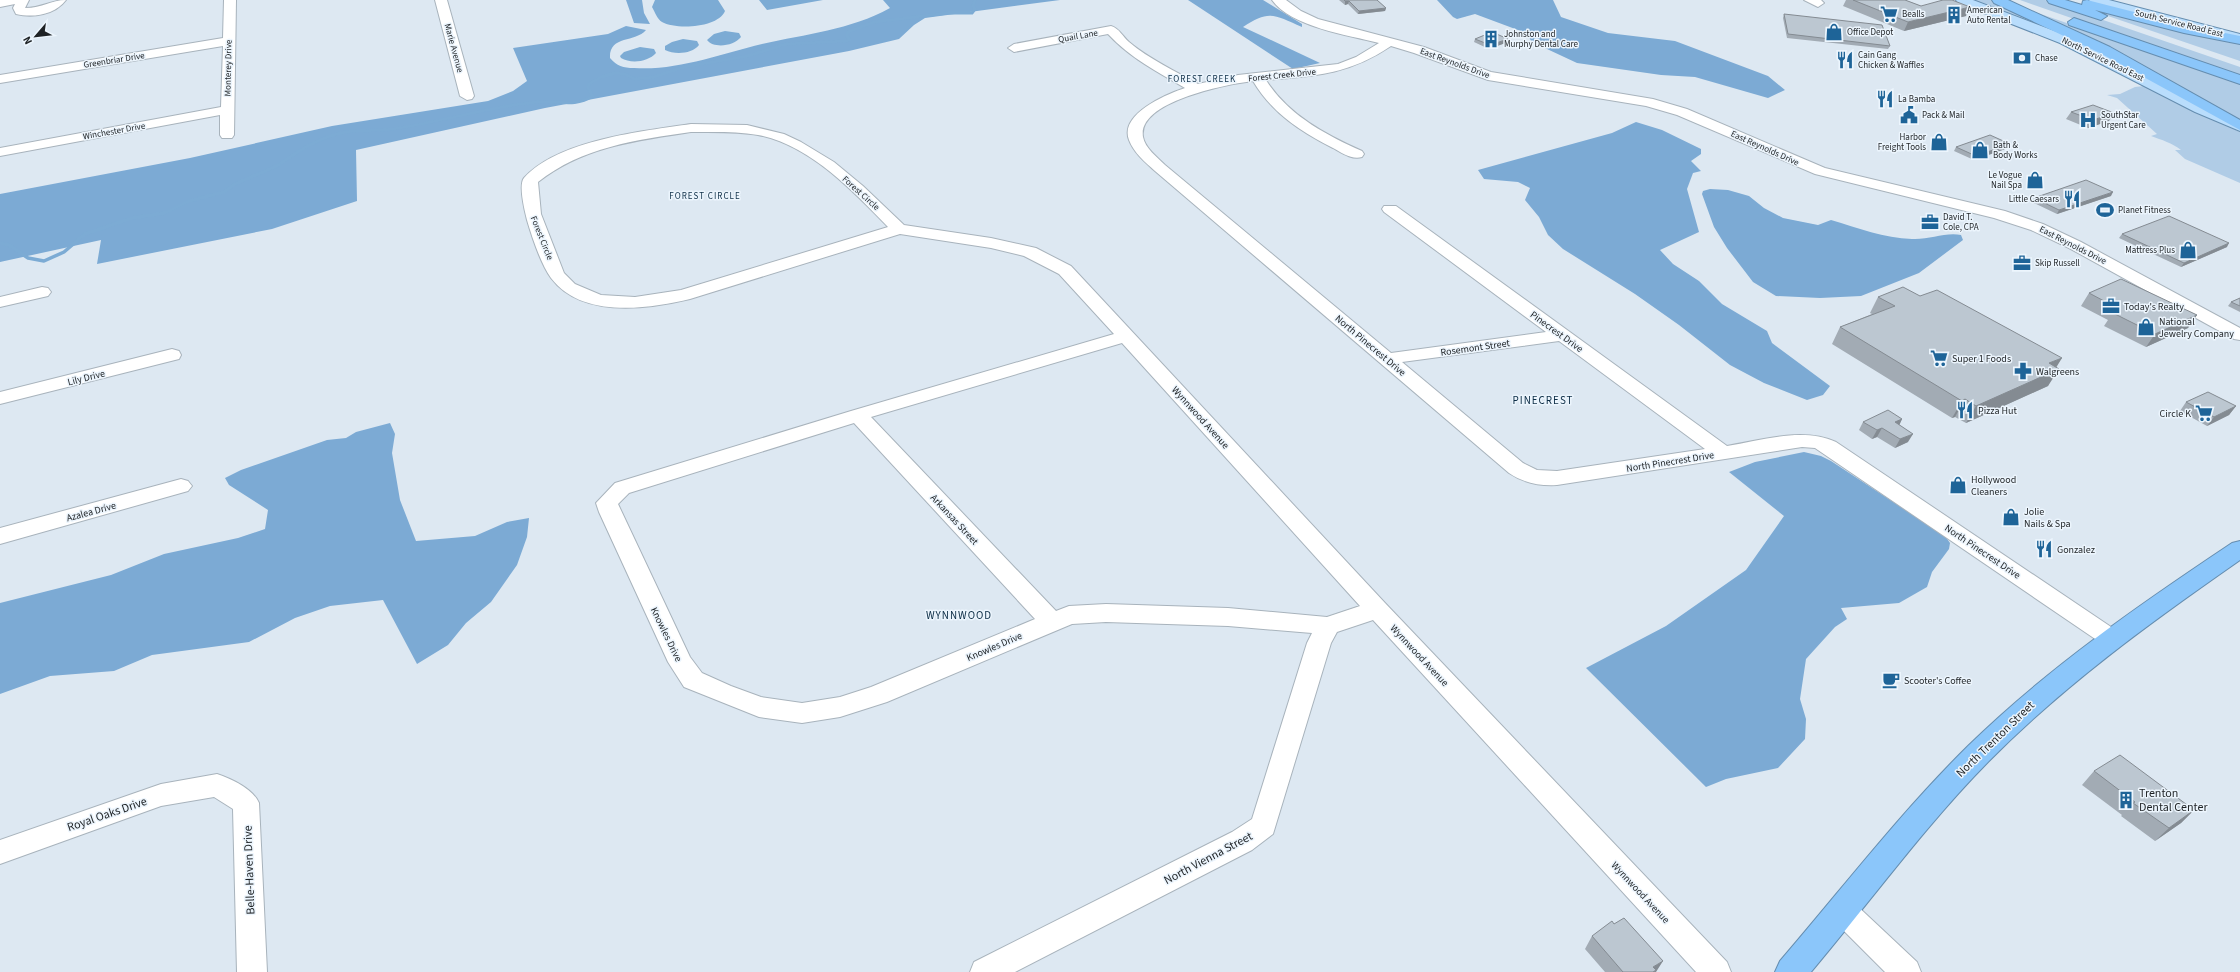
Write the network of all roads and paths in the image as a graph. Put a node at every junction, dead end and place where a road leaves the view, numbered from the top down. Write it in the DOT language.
graph roads {
  1 [pos="22,0"];
  2 [pos="60,0"];
  3 [pos="230,0"];
  4 [pos="441,0"];
  5 [pos="1278,0"];
  6 [pos="1962,0"];
  7 [pos="1998,0"];
  8 [pos="2012,0"];
  9 [pos="2053,0"];
  10 [pos="2072,0"];
  11 [pos="2103,1"];
  12 [pos="0,3"];
  13 [pos="2158,36"];
  14 [pos="2240,39"];
  15 [pos="228,41"];
  16 [pos="1389,42"];
  17 [pos="1014,48"];
  18 [pos="1257,77"];
  19 [pos="0,78"];
  20 [pos="2240,80"];
  21 [pos="1196,89"];
  22 [pos="467,96"];
  23 [pos="228,110"];
  24 [pos="2240,126"];
  25 [pos="227,136"];
  26 [pos="0,152"];
  27 [pos="1357,154"];
  28 [pos="1390,209"];
  29 [pos="899,229"];
  30 [pos="1251,244"];
  31 [pos="42,292"];
  32 [pos="0,302"];
  33 [pos="1562,335"];
  34 [pos="2240,335"];
  35 [pos="1128,336"];
  36 [pos="172,355"];
  37 [pos="1387,360"];
  38 [pos="0,398"];
  39 [pos="858,415"];
  40 [pos="1724,453"];
  41 [pos="181,486"];
  42 [pos="0,536"];
  43 [pos="2240,549"];
  44 [pos="1377,609"];
  45 [pos="1052,622"];
  46 [pos="1328,626"];
  47 [pos="2112,639"];
  48 [pos="217,785"];
  49 [pos="0,852"];
  50 [pos="1844,911"];
  51 [pos="252,972"];
  52 [pos="985,972"];
  53 [pos="1716,972"];
  54 [pos="1791,972"];
  55 [pos="1906,972"];
  1 -- 2 [label="street"];
  1 -- 12 [label="street"];
  3 -- 15 [label="street, Monterey Drive"];
  4 -- 22 [label="street, Marie Avenue"];
  5 -- 16 [label="street, East Reynolds Drive"];
  6 -- 24 [label="main road, North Service Road East"];
  7 -- 24 [label="highway"];
  8 -- 20 [label="highway"];
  9 -- 13 [label="highway"];
  10 -- 14 [label="highway"];
  11 -- 14 [label="main road, South Service Road East"];
  15 -- 19 [label="street, Greenbriar Drive"];
  15 -- 23 [label="street, Monterey Drive"];
  16 -- 18 [label="street, Forest Creek Drive"];
  16 -- 34 [label="street, East Reynolds Drive"];
  17 -- 21 [label="street, Quail Lane"];
  18 -- 21 [label="street, Forest Creek Drive"];
  18 -- 27 [label="street"];
  21 -- 30 [label="street, Forest Creek Drive"];
  23 -- 25 [label="street, Monterey Drive"];
  23 -- 26 [label="street, Winchester Drive"];
  28 -- 33 [label="street, Pinecrest Drive"];
  29 -- 29 [label="street, Forest Circle"];
  29 -- 35 [label="street, Forest Circle"];
  30 -- 37 [label="street, North Pinecrest Drive"];
  31 -- 32 [label="street"];
  33 -- 37 [label="street, Rosemont Street"];
  33 -- 40 [label="street, Pinecrest Drive"];
  35 -- 39 [label="street, Knowles Drive"];
  35 -- 44 [label="street, Wynnwood Avenue"];
  36 -- 38 [label="street, Lily Drive"];
  37 -- 40 [label="street, North Pinecrest Drive"];
  39 -- 45 [label="street, Arkansas Street"];
  39 -- 45 [label="street, Knowles Drive"];
  40 -- 47 [label="street, North Pinecrest Drive"];
  41 -- 42 [label="street, Azalea Drive"];
  43 -- 47 [label="highway, North Trenton Street"];
  44 -- 46 [label="street, Knowles Drive"];
  44 -- 53 [label="street, Wynnwood Avenue"];
  45 -- 46 [label="street, Knowles Drive"];
  46 -- 52 [label="street, North Vienna Street"];
  47 -- 50 [label="highway, North Trenton Street"];
  48 -- 49 [label="street, Royal Oaks Drive"];
  48 -- 51 [label="street, Belle-Haven Drive"];
  50 -- 54 [label="highway, North Trenton Street"];
  50 -- 55 [label="street"];
}
